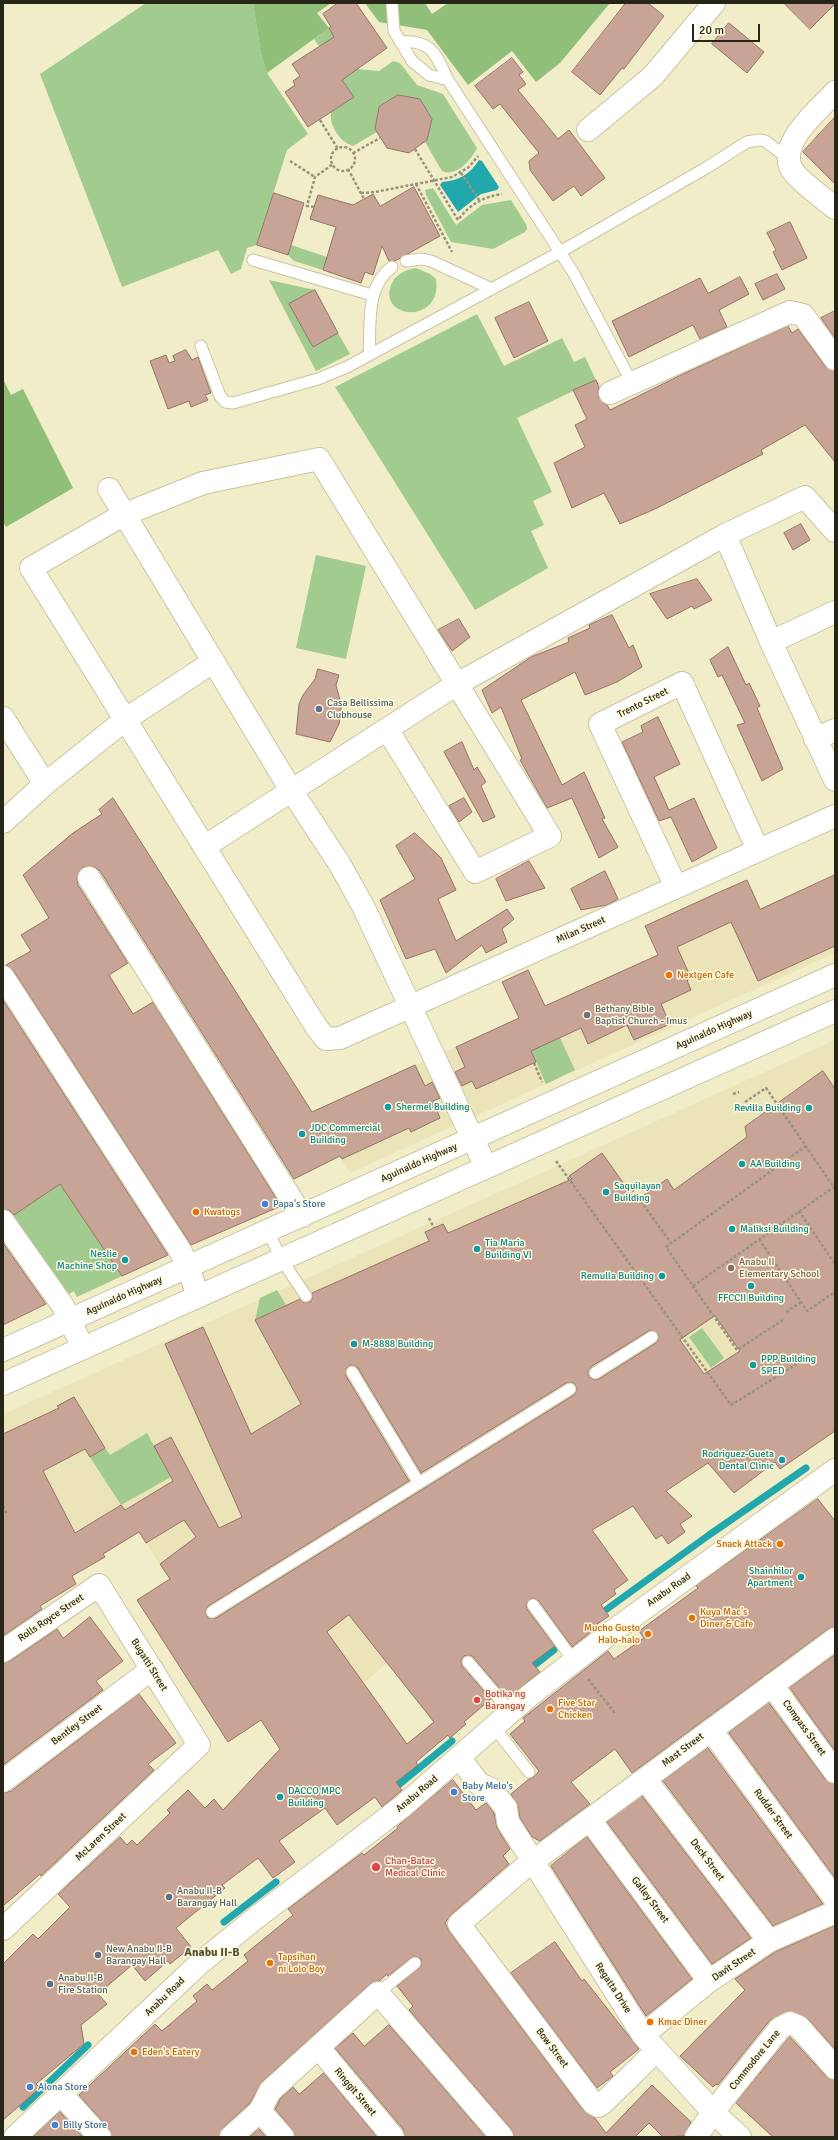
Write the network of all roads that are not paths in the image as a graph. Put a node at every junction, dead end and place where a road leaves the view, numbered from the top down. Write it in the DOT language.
graph roads {
  1 [pos="392,3"];
  2 [pos="714,3"];
  3 [pos="400,42"];
  4 [pos="448,80"];
  5 [pos="835,92"];
  6 [pos="588,130"];
  7 [pos="788,158"];
  8 [pos="835,208"];
  9 [pos="560,252"];
  10 [pos="252,260"];
  11 [pos="406,261"];
  12 [pos="392,267"];
  13 [pos="492,288"];
  14 [pos="372,295"];
  15 [pos="201,346"];
  16 [pos="369,355"];
  17 [pos="835,359"];
  18 [pos="632,383"];
  19 [pos="610,393"];
  20 [pos="109,489"];
  21 [pos="123,515"];
  22 [pos="835,531"];
  23 [pos="725,536"];
  24 [pos="835,612"];
  25 [pos="771,642"];
  26 [pos="213,662"];
  27 [pos="457,684"];
  28 [pos="3,718"];
  29 [pos="126,719"];
  30 [pos="388,728"];
  31 [pos="835,730"];
  32 [pos="815,739"];
  33 [pos="835,780"];
  34 [pos="45,784"];
  35 [pos="291,790"];
  36 [pos="835,816"];
  37 [pos="3,822"];
  38 [pos="204,847"];
  39 [pos="758,850"];
  40 [pos="89,878"];
  41 [pos="676,887"];
  42 [pos="835,976"];
  43 [pos="3,977"];
  44 [pos="411,1006"];
  45 [pos="835,1011"];
  46 [pos="472,1139"];
  47 [pos="486,1167"];
  48 [pos="302,1216"];
  49 [pos="3,1221"];
  50 [pos="268,1231"];
  51 [pos="281,1259"];
  52 [pos="188,1266"];
  53 [pos="198,1296"];
  54 [pos="306,1296"];
  55 [pos="69,1320"];
  56 [pos="652,1337"];
  57 [pos="83,1348"];
  58 [pos="3,1350"];
  59 [pos="352,1372"];
  60 [pos="595,1373"];
  61 [pos="3,1384"];
  62 [pos="570,1389"];
  63 [pos="835,1470"];
  64 [pos="419,1483"];
  65 [pos="99,1585"];
  66 [pos="533,1605"];
  67 [pos="212,1612"];
  68 [pos="835,1639"];
  69 [pos="3,1651"];
  70 [pos="468,1662"];
  71 [pos="152,1669"];
  72 [pos="580,1669"];
  73 [pos="772,1685"];
  74 [pos="510,1712"];
  75 [pos="494,1727"];
  76 [pos="711,1730"];
  77 [pos="199,1745"];
  78 [pos="459,1757"];
  79 [pos="529,1772"];
  80 [pos="835,1772"];
  81 [pos="645,1779"];
  82 [pos="3,1781"];
  83 [pos="590,1820"];
  84 [pos="532,1863"];
  85 [pos="835,1898"];
  86 [pos="835,1912"];
  87 [pos="459,1924"];
  88 [pos="3,1929"];
  89 [pos="768,1941"];
  90 [pos="415,1963"];
  91 [pos="709,1981"];
  92 [pos="378,1993"];
  93 [pos="649,2043"];
  94 [pos="318,2047"];
  95 [pos="835,2068"];
  96 [pos="61,2094"];
  97 [pos="260,2111"];
  98 [pos="713,2112"];
  99 [pos="15,2137"];
  100 [pos="100,2137"];
  101 [pos="231,2137"];
  102 [pos="283,2137"];
  103 [pos="393,2137"];
  104 [pos="502,2137"];
  105 [pos="696,2137"];
  106 [pos="740,2137"];
  1 -- 3 [label="lane"];
  2 -- 6 [label="main road"];
  3 -- 4 [label="lane"];
  3 -- 4 [label="lane"];
  4 -- 9 [label="lane"];
  5 -- 7 [label="main road"];
  7 -- 8 [label="main road"];
  7 -- 9 [label="lane"];
  9 -- 13 [label="lane"];
  9 -- 18 [label="lane"];
  10 -- 14 [label="lane"];
  11 -- 13 [label="lane"];
  12 -- 14 [label="lane"];
  13 -- 16 [label="lane"];
  14 -- 16 [label="lane"];
  15 -- 16 [label="lane"];
  17 -- 18 [label="main road"];
  18 -- 19 [label="main road"];
  20 -- 21 [label="main road"];
  21 -- 26 [label="main road"];
  21 -- 27 [label="main road"];
  21 -- 29 [label="main road"];
  22 -- 23 [label="main road"];
  23 -- 25 [label="main road"];
  23 -- 27 [label="main road"];
  24 -- 25 [label="main road"];
  25 -- 32 [label="main road"];
  26 -- 29 [label="main road"];
  26 -- 35 [label="main road"];
  27 -- 30 [label="main road"];
  27 -- 30 [label="main road"];
  28 -- 34 [label="main road"];
  29 -- 34 [label="main road"];
  29 -- 38 [label="main road"];
  30 -- 35 [label="main road"];
  31 -- 32 [label="main road"];
  32 -- 33 [label="main road"];
  34 -- 37 [label="main road"];
  35 -- 38 [label="main road"];
  35 -- 44 [label="main road"];
  36 -- 39 [label="main road, Milan Street"];
  38 -- 44 [label="main road, Milan Street"];
  39 -- 41 [label="main road, Milan Street"];
  39 -- 41 [label="main road, Trento Street"];
  40 -- 48 [label="main road"];
  41 -- 44 [label="main road, Milan Street"];
  42 -- 46 [label="main road, Aguinaldo Highway"];
  43 -- 52 [label="main road"];
  44 -- 46 [label="main road"];
  45 -- 47 [label="main road"];
  46 -- 47 [label="main road"];
  46 -- 48 [label="main road, Aguinaldo Highway"];
  47 -- 51 [label="main road"];
  48 -- 50 [label="main road, Aguinaldo Highway"];
  49 -- 55 [label="main road"];
  50 -- 51 [label="lane"];
  50 -- 52 [label="main road, Aguinaldo Highway"];
  51 -- 53 [label="main road"];
  51 -- 54 [label="lane"];
  52 -- 53 [label="main road"];
  52 -- 55 [label="main road, Aguinaldo Highway"];
  53 -- 57 [label="main road"];
  55 -- 57 [label="main road"];
  55 -- 58 [label="main road, Aguinaldo Highway"];
  56 -- 60 [label="lane"];
  57 -- 61 [label="main road"];
  59 -- 64 [label="lane"];
  62 -- 64 [label="lane"];
  63 -- 72 [label="main road, Anabu Road"];
  64 -- 67 [label="lane"];
  65 -- 69 [label="main road, Rolls Royce Street"];
  65 -- 71 [label="main road, Bugatti Street"];
  66 -- 72 [label="lane"];
  68 -- 73 [label="main road, Mast Street"];
  70 -- 74 [label="lane"];
  71 -- 77 [label="main road, Bugatti Street"];
  71 -- 82 [label="main road, Bentley Street"];
  72 -- 74 [label="main road, Anabu Road"];
  73 -- 76 [label="main road, Mast Street"];
  73 -- 80 [label="main road, Compass Street"];
  74 -- 75 [label="main road, Anabu Road"];
  75 -- 78 [label="main road, Anabu Road"];
  75 -- 79 [label="lane"];
  76 -- 81 [label="main road, Mast Street"];
  76 -- 85 [label="main road, Rudder Street"];
  77 -- 88 [label="main road, McLaren Street"];
  78 -- 84 [label="main road, Regatta Drive"];
  78 -- 96 [label="main road, Anabu Road"];
  81 -- 83 [label="main road, Mast Street"];
  81 -- 89 [label="main road, Deck Street"];
  83 -- 84 [label="main road, Mast Street"];
  83 -- 91 [label="main road, Galley Street"];
  84 -- 87 [label="main road, Mast Street"];
  84 -- 93 [label="main road, Regatta Drive"];
  86 -- 89 [label="main road, Davit Street"];
  87 -- 93 [label="main road, Bow Street"];
  89 -- 91 [label="main road, Davit Street"];
  90 -- 92 [label="lane"];
  91 -- 93 [label="main road, Davit Street"];
  92 -- 94 [label="main road"];
  92 -- 104 [label="main road"];
  93 -- 98 [label="main road, Regatta Drive"];
  94 -- 97 [label="main road"];
  94 -- 103 [label="main road, Ringgit Street"];
  95 -- 98 [label="main road, Commodore Lane"];
  96 -- 99 [label="main road, Anabu Road"];
  96 -- 100 [label="main road"];
  97 -- 101 [label="main road"];
  97 -- 102 [label="main road"];
  98 -- 105 [label="main road"];
  98 -- 106 [label="main road, Regatta Drive"];
}
